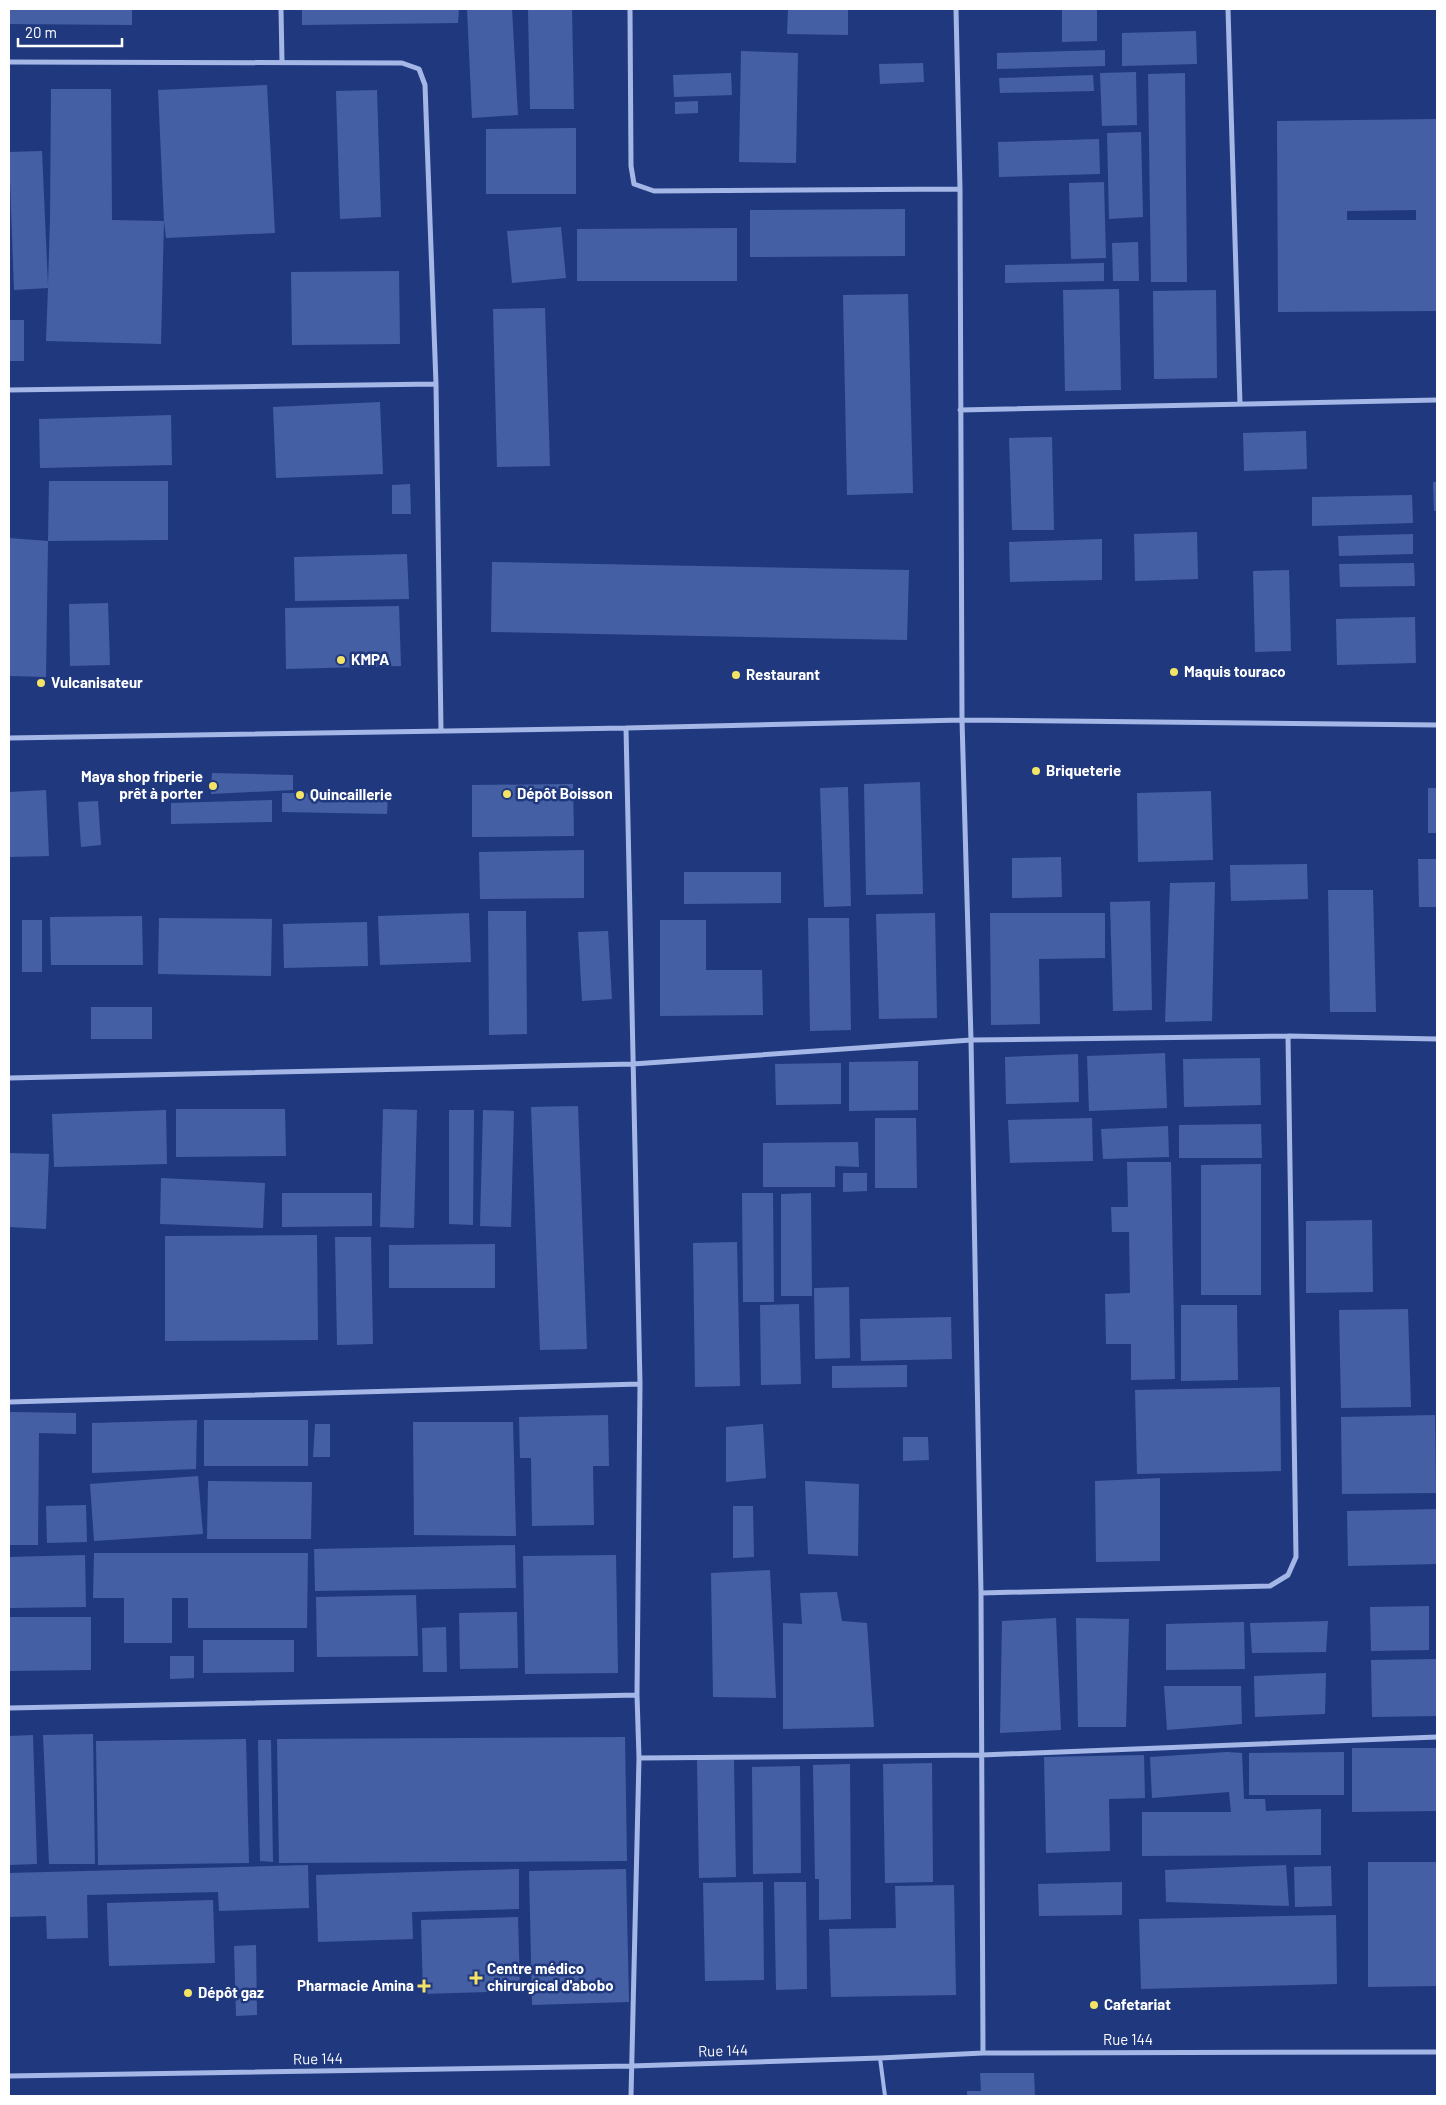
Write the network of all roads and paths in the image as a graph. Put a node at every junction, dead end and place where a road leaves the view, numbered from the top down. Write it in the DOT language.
graph roads {
  1 [pos="281,9"];
  2 [pos="630,9"];
  3 [pos="956,9"];
  4 [pos="1228,9"];
  5 [pos="9,62"];
  6 [pos="282,62"];
  7 [pos="960,189"];
  8 [pos="436,384"];
  9 [pos="9,390"];
  10 [pos="1437,400"];
  11 [pos="1240,404"];
  12 [pos="960,410"];
  13 [pos="962,720"];
  14 [pos="1437,725"];
  15 [pos="626,728"];
  16 [pos="441,730"];
  17 [pos="9,738"];
  18 [pos="1288,1036"];
  19 [pos="1437,1039"];
  20 [pos="971,1040"];
  21 [pos="633,1064"];
  22 [pos="9,1078"];
  23 [pos="640,1384"];
  24 [pos="9,1402"];
  25 [pos="981,1593"];
  26 [pos="637,1695"];
  27 [pos="9,1708"];
  28 [pos="1437,1737"];
  29 [pos="982,1755"];
  30 [pos="639,1758"];
  31 [pos="1437,2052"];
  32 [pos="983,2053"];
  33 [pos="880,2058"];
  34 [pos="631,2066"];
  35 [pos="9,2076"];
  36 [pos="631,2096"];
  37 [pos="885,2096"];
  1 -- 6 [label="street"];
  2 -- 7 [label="street"];
  3 -- 7 [label="street"];
  4 -- 11 [label="street"];
  5 -- 6 [label="street"];
  6 -- 8 [label="street"];
  7 -- 12 [label="street"];
  8 -- 9 [label="street"];
  8 -- 16 [label="street"];
  10 -- 11 [label="street"];
  11 -- 12 [label="street"];
  12 -- 13 [label="street"];
  13 -- 14 [label="street"];
  13 -- 15 [label="street"];
  13 -- 20 [label="street"];
  15 -- 16 [label="street"];
  15 -- 21 [label="street"];
  16 -- 17 [label="street"];
  18 -- 19 [label="street"];
  18 -- 20 [label="street"];
  18 -- 25 [label="street"];
  20 -- 21 [label="street"];
  20 -- 25 [label="street"];
  21 -- 22 [label="street"];
  21 -- 23 [label="street"];
  23 -- 24 [label="street"];
  23 -- 26 [label="street"];
  25 -- 29 [label="street"];
  26 -- 27 [label="street"];
  26 -- 30 [label="street"];
  28 -- 29 [label="street"];
  29 -- 30 [label="street"];
  29 -- 32 [label="street"];
  30 -- 34 [label="street"];
  31 -- 32 [label="street, Rue 144"];
  32 -- 33 [label="street, Rue 144"];
  33 -- 34 [label="street, Rue 144"];
  33 -- 37 [label="lane"];
  34 -- 35 [label="street, Rue 144"];
  34 -- 36 [label="street"];
}
